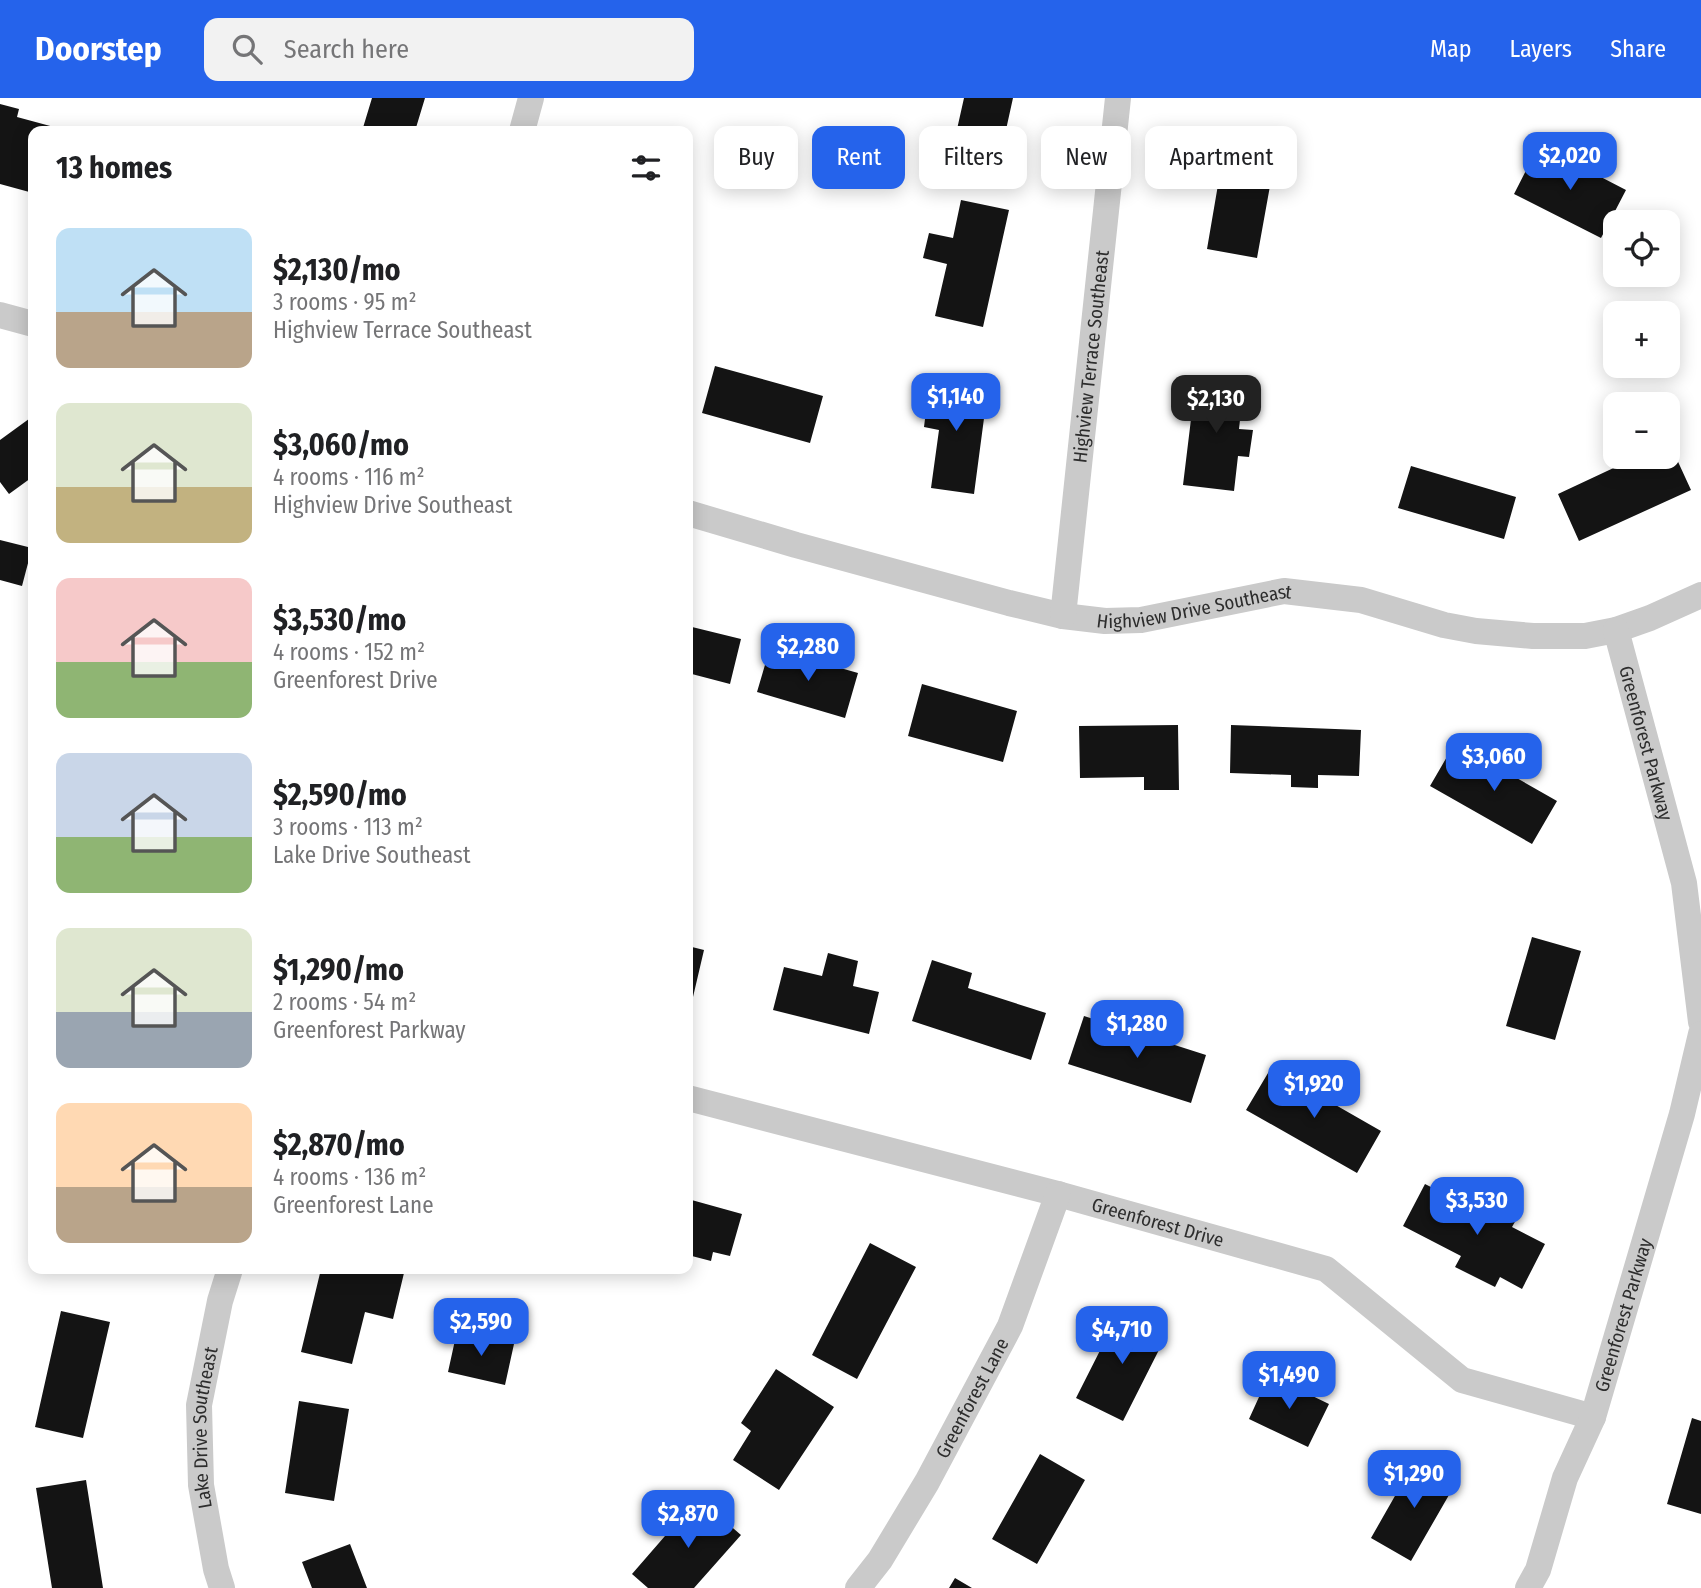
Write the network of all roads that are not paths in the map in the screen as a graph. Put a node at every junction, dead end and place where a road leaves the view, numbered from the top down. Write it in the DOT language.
graph roads {
  1 [pos="531,98"];
  2 [pos="1118,98"];
  3 [pos="523,126"];
  4 [pos="0,314"];
  5 [pos="28,322"];
  6 [pos="693,514"];
  7 [pos="1701,594"];
  8 [pos="1063,616"];
  9 [pos="1616,630"];
  10 [pos="1701,1022"];
  11 [pos="1701,1034"];
  12 [pos="693,1099"];
  13 [pos="1058,1194"];
  14 [pos="228,1274"];
  15 [pos="1594,1417"];
  16 [pos="222,1588"];
  17 [pos="859,1588"];
  18 [pos="1528,1588"];
  1 -- 3 [label="street"];
  2 -- 8 [label="street, Highview Terrace Southeast"];
  4 -- 5 [label="street"];
  6 -- 8 [label="street, Highview Drive Southeast"];
  7 -- 9 [label="street, Highview Drive Southeast"];
  8 -- 9 [label="street, Highview Drive Southeast"];
  9 -- 10 [label="street, Greenforest Parkway"];
  11 -- 15 [label="street, Greenforest Parkway"];
  12 -- 13 [label="street, Greenforest Drive"];
  13 -- 15 [label="street, Greenforest Drive"];
  13 -- 17 [label="street, Greenforest Lane"];
  14 -- 16 [label="street, Lake Drive Southeast"];
  15 -- 18 [label="street, Greenforest Parkway"];
}
